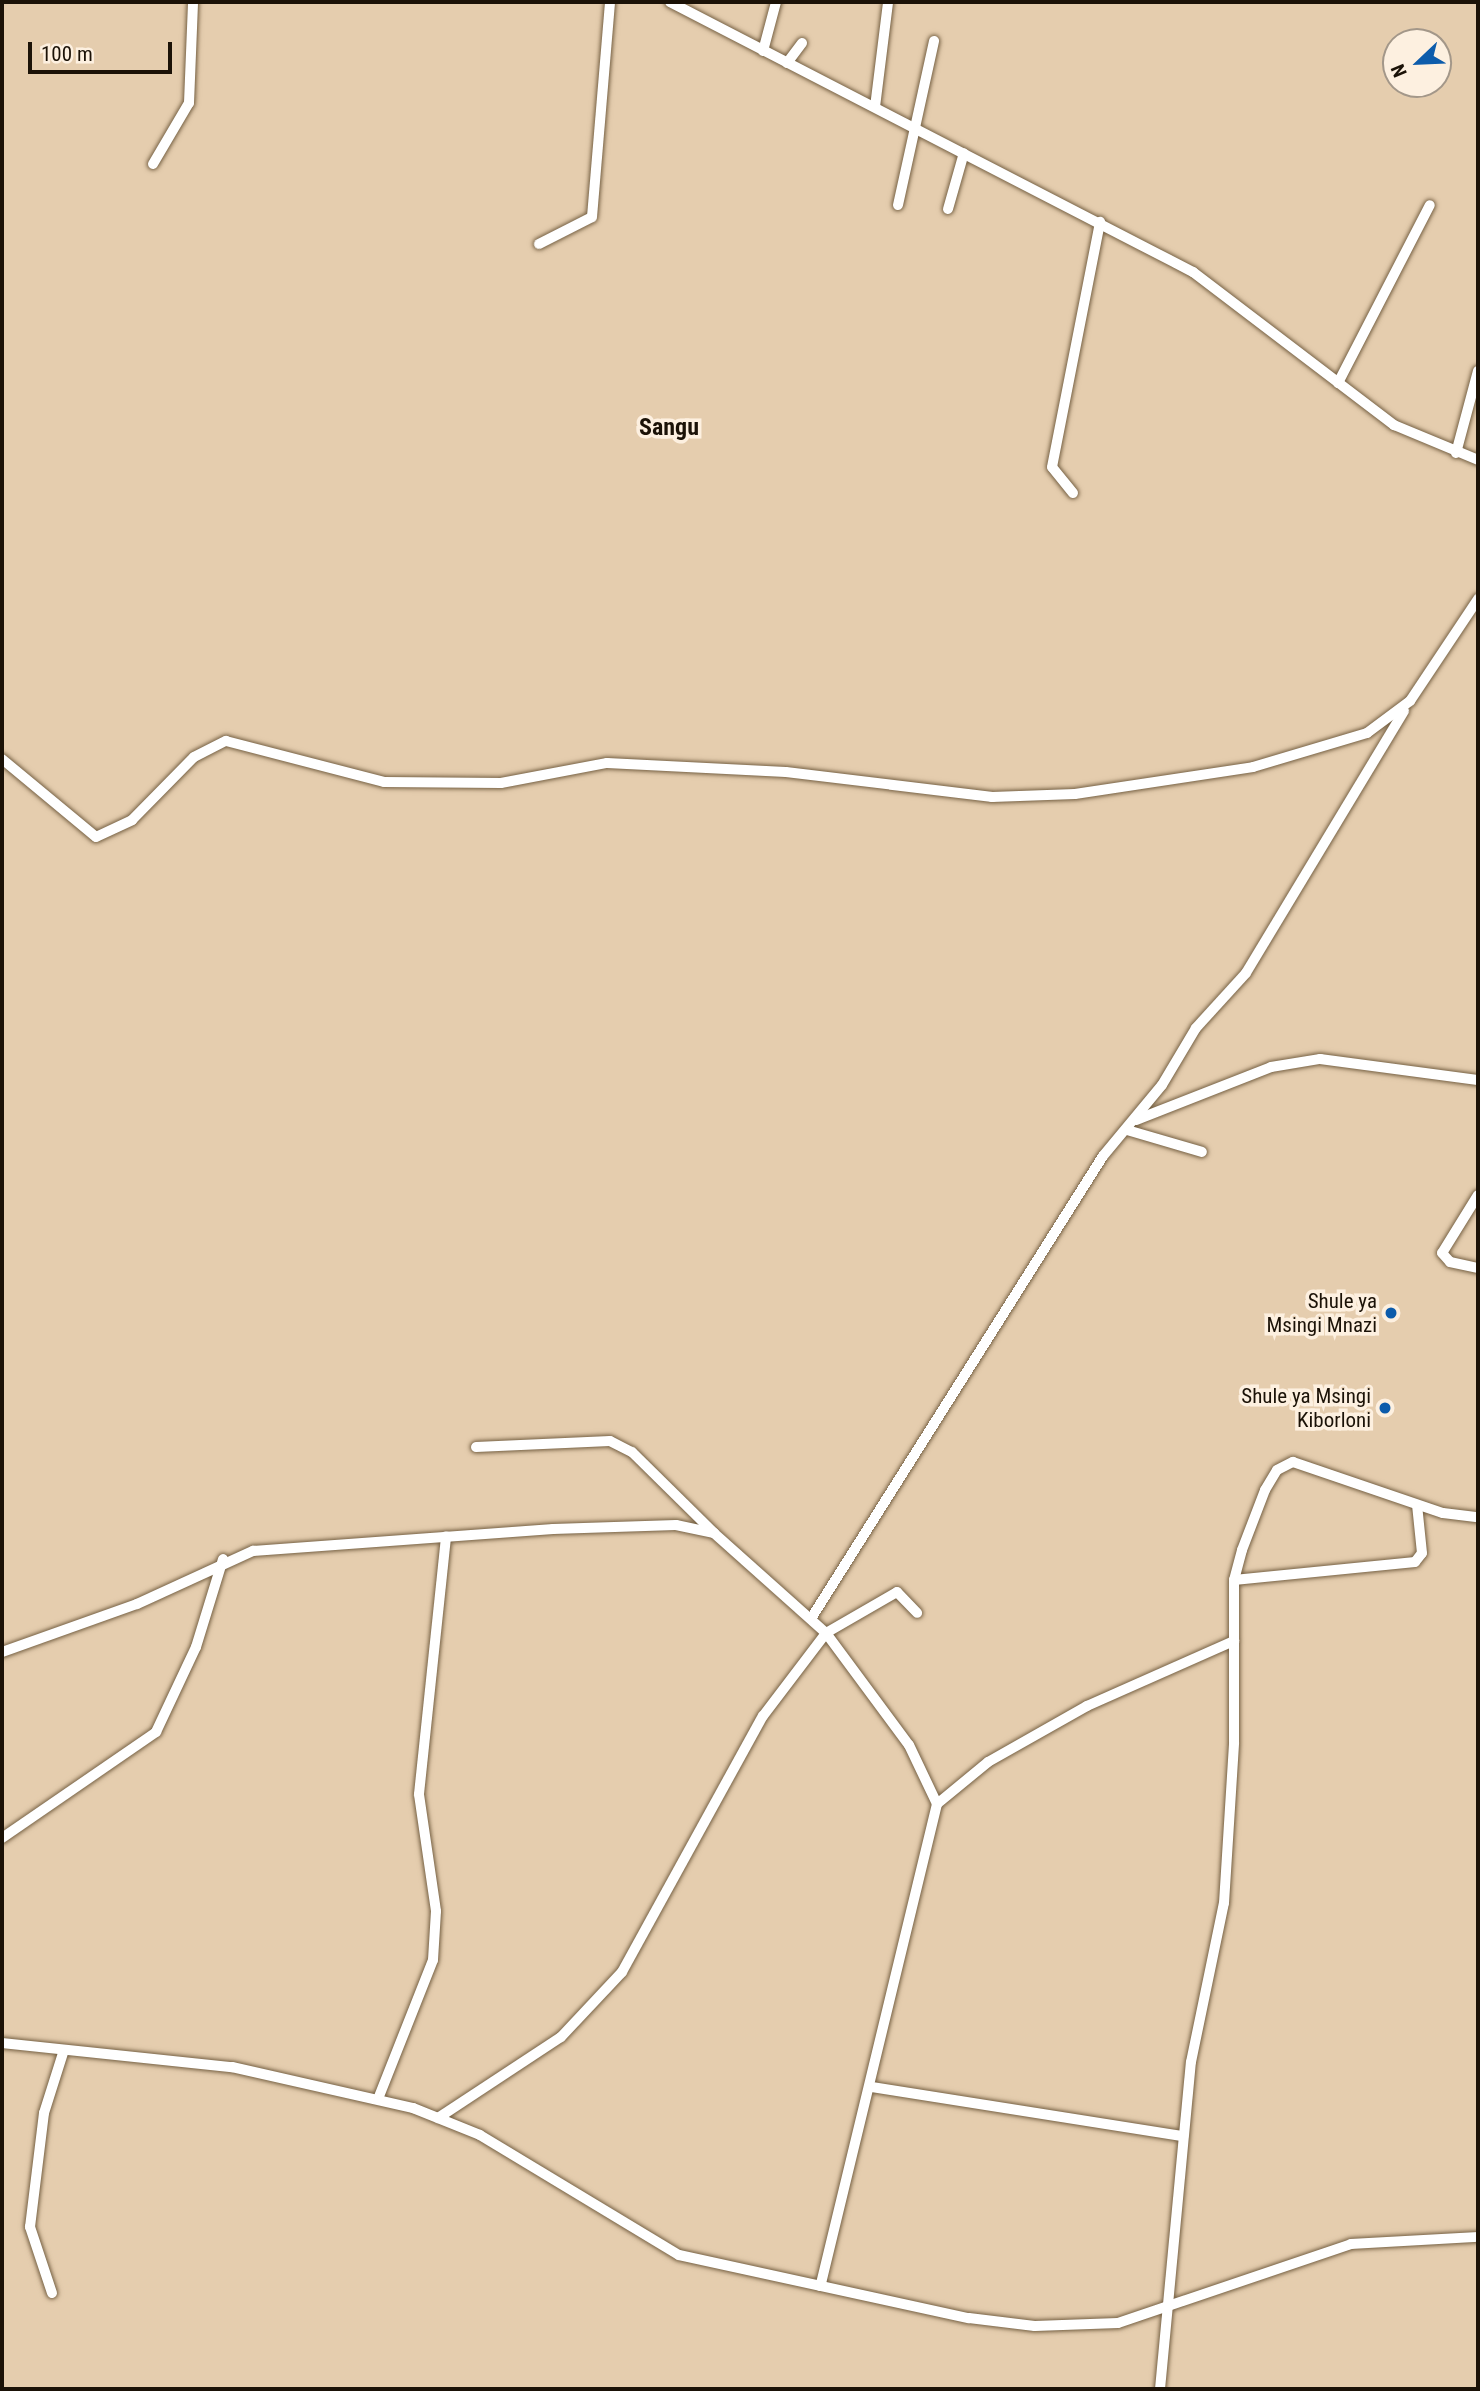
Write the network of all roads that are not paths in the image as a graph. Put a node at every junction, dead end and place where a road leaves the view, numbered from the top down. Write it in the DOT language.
graph roads {
  1 [pos="193,2"];
  2 [pos="610,2"];
  3 [pos="670,2"];
  4 [pos="776,2"];
  5 [pos="888,2"];
  6 [pos="934,41"];
  7 [pos="802,43"];
  8 [pos="763,51"];
  9 [pos="787,63"];
  10 [pos="875,107"];
  11 [pos="913,126"];
  12 [pos="964,153"];
  13 [pos="153,164"];
  14 [pos="898,205"];
  15 [pos="1430,205"];
  16 [pos="948,209"];
  17 [pos="1100,222"];
  18 [pos="539,244"];
  19 [pos="1478,371"];
  20 [pos="1338,383"];
  21 [pos="1456,453"];
  22 [pos="1478,460"];
  23 [pos="1073,493"];
  24 [pos="1478,599"];
  25 [pos="1410,701"];
  26 [pos="2,760"];
  27 [pos="1478,1080"];
  28 [pos="1136,1120"];
  29 [pos="1127,1130"];
  30 [pos="1202,1152"];
  31 [pos="1478,1195"];
  32 [pos="1478,1268"];
  33 [pos="476,1447"];
  34 [pos="1418,1505"];
  35 [pos="1478,1517"];
  36 [pos="714,1533"];
  37 [pos="446,1536"];
  38 [pos="223,1559"];
  39 [pos="1234,1580"];
  40 [pos="917,1613"];
  41 [pos="812,1617"];
  42 [pos="826,1633"];
  43 [pos="1234,1641"];
  44 [pos="2,1652"];
  45 [pos="937,1804"];
  46 [pos="2,1838"];
  47 [pos="2,2043"];
  48 [pos="64,2050"];
  49 [pos="872,2087"];
  50 [pos="378,2099"];
  51 [pos="438,2118"];
  52 [pos="1183,2136"];
  53 [pos="1478,2237"];
  54 [pos="820,2286"];
  55 [pos="52,2293"];
  56 [pos="1165,2307"];
  57 [pos="1160,2389"];
  1 -- 13 [label="street"];
  2 -- 18 [label="street"];
  3 -- 8 [label="street"];
  4 -- 8 [label="street"];
  5 -- 10 [label="street"];
  6 -- 11 [label="street"];
  7 -- 9 [label="street"];
  8 -- 9 [label="street"];
  9 -- 10 [label="street"];
  10 -- 11 [label="street"];
  11 -- 12 [label="street"];
  11 -- 14 [label="street"];
  12 -- 16 [label="street"];
  12 -- 17 [label="street"];
  15 -- 20 [label="street"];
  17 -- 20 [label="street"];
  17 -- 23 [label="street"];
  19 -- 21 [label="street"];
  20 -- 21 [label="street"];
  21 -- 22 [label="street"];
  24 -- 25 [label="street"];
  25 -- 26 [label="street"];
  25 -- 28 [label="street"];
  27 -- 28 [label="street"];
  28 -- 29 [label="street"];
  29 -- 30 [label="street"];
  29 -- 41 [label="street"];
  31 -- 32 [label="street"];
  33 -- 36 [label="street"];
  34 -- 35 [label="street"];
  34 -- 39 [label="street"];
  34 -- 39 [label="street"];
  36 -- 37 [label="street"];
  36 -- 41 [label="street"];
  37 -- 38 [label="street"];
  37 -- 50 [label="street"];
  38 -- 44 [label="street"];
  38 -- 46 [label="street"];
  39 -- 43 [label="street"];
  40 -- 42 [label="street"];
  41 -- 42 [label="street"];
  42 -- 45 [label="street"];
  42 -- 51 [label="street"];
  43 -- 45 [label="street"];
  43 -- 52 [label="street"];
  45 -- 49 [label="street"];
  47 -- 48 [label="street"];
  48 -- 50 [label="street"];
  48 -- 55 [label="street"];
  49 -- 52 [label="street"];
  49 -- 54 [label="street"];
  50 -- 51 [label="street"];
  51 -- 54 [label="street"];
  52 -- 56 [label="street"];
  53 -- 56 [label="street"];
  54 -- 56 [label="street"];
  56 -- 57 [label="street"];
}
